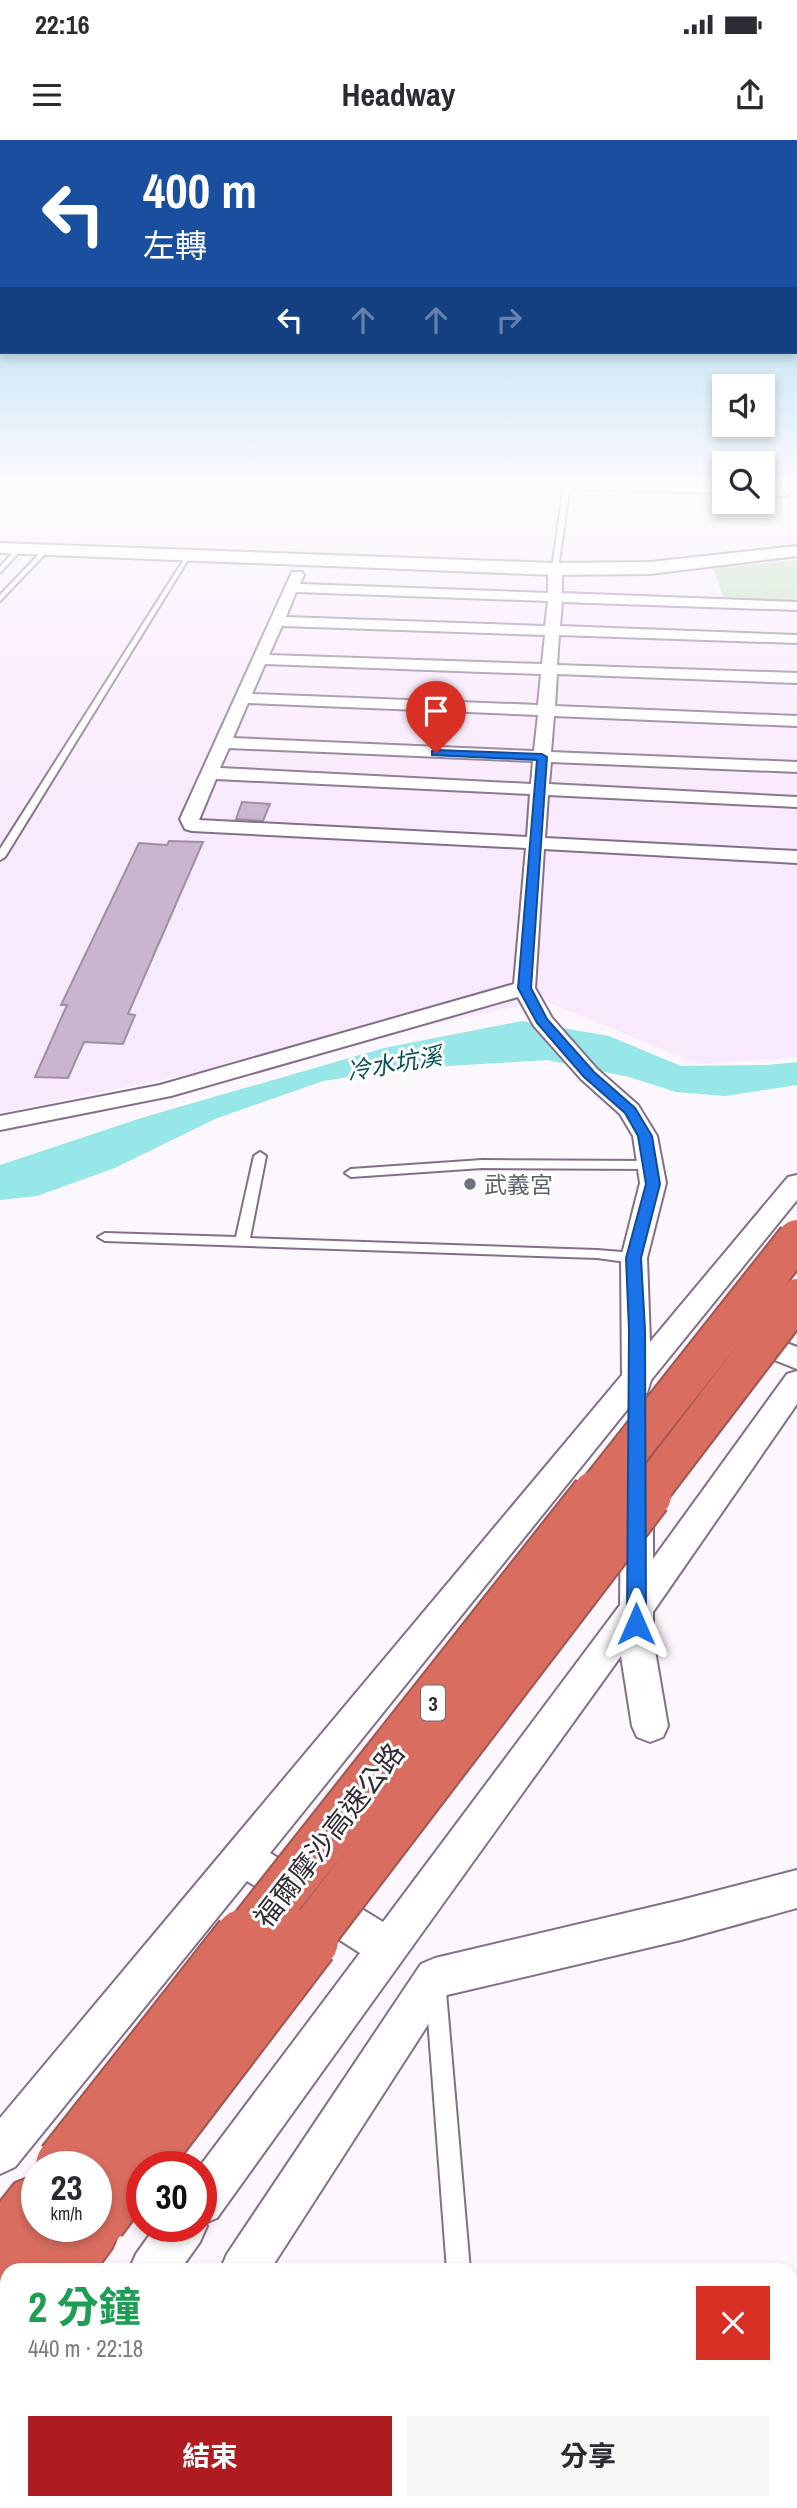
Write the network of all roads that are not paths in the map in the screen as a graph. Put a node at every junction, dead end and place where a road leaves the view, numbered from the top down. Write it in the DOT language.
graph roads {
  1 [pos="164,594"];
  2 [pos="289,594"];
  3 [pos="482,594"];
  4 [pos="555,594"];
  5 [pos="555,598"];
  6 [pos="797,606"];
  7 [pos="276,621"];
  8 [pos="552,631"];
  9 [pos="797,639"];
  10 [pos="260,659"];
  11 [pos="549,671"];
  12 [pos="797,678"];
  13 [pos="242,698"];
  14 [pos="546,710"];
  15 [pos="797,721"];
  16 [pos="222,743"];
  17 [pos="542,757"];
  18 [pos="797,767"];
  19 [pos="209,774"];
  20 [pos="539,790"];
  21 [pos="797,802"];
  22 [pos="535,845"];
  23 [pos="0,857"];
  24 [pos="797,857"];
  25 [pos="524,988"];
  26 [pos="0,1123"];
  27 [pos="260,1156"];
  28 [pos="650,1165"];
  29 [pos="351,1173"];
  30 [pos="797,1183"];
  31 [pos="104,1237"];
  32 [pos="797,1239"];
  33 [pos="242,1241"];
  34 [pos="634,1258"];
  35 [pos="797,1298"];
  36 [pos="690,1314"];
  37 [pos="797,1359"];
  38 [pos="637,1378"];
  39 [pos="797,1382"];
  40 [pos="636,1609"];
  41 [pos="650,1726"];
  42 [pos="242,1857"];
  43 [pos="797,1889"];
  44 [pos="388,1948"];
  45 [pos="435,1978"];
  46 [pos="79,2151"];
  47 [pos="0,2152"];
  48 [pos="217,2180"];
  49 [pos="112,2196"];
  50 [pos="21,2225"];
  51 [pos="78,2242"];
  52 [pos="172,2242"];
  53 [pos="0,2252"];
  54 [pos="61,2263"];
  55 [pos="157,2263"];
  56 [pos="248,2263"];
  57 [pos="458,2263"];
  1 -- 23 [label="lane"];
  2 -- 7 [label="street"];
  3 -- 5 [label="street"];
  4 -- 5 [label="street"];
  5 -- 6 [label="street"];
  5 -- 8 [label="street"];
  7 -- 8 [label="street"];
  7 -- 10 [label="street"];
  8 -- 9 [label="street"];
  8 -- 11 [label="street"];
  10 -- 11 [label="street"];
  10 -- 13 [label="street"];
  11 -- 12 [label="street"];
  11 -- 14 [label="street"];
  13 -- 14 [label="street"];
  13 -- 16 [label="street"];
  14 -- 15 [label="street"];
  14 -- 17 [label="street"];
  16 -- 17 [label="street"];
  16 -- 19 [label="street"];
  17 -- 18 [label="street"];
  17 -- 20 [label="street"];
  19 -- 20 [label="street"];
  19 -- 22 [label="street"];
  20 -- 21 [label="street"];
  20 -- 22 [label="street"];
  22 -- 24 [label="street"];
  22 -- 25 [label="street"];
  25 -- 26 [label="street"];
  25 -- 28 [label="street"];
  27 -- 33 [label="lane"];
  28 -- 29 [label="lane"];
  28 -- 34 [label="street"];
  30 -- 36 [label="street"];
  31 -- 33 [label="lane"];
  32 -- 46 [label="highway, 福爾摩沙高速公路 / 3, bridge"];
  33 -- 34 [label="lane"];
  34 -- 38 [label="street"];
  35 -- 49 [label="highway, 福爾摩沙高速公路 / 3, bridge"];
  36 -- 37 [label="street"];
  36 -- 38 [label="street"];
  38 -- 40 [label="street"];
  38 -- 42 [label="street"];
  39 -- 40 [label="street"];
  40 -- 41 [label="street"];
  40 -- 44 [label="street"];
  42 -- 44 [label="street"];
  42 -- 47 [label="street"];
  43 -- 45 [label="street"];
  44 -- 48 [label="street"];
  45 -- 56 [label="street"];
  45 -- 57 [label="lane"];
  50 -- 53 [label="highway"];
  51 -- 54 [label="highway"];
  52 -- 55 [label="street"];
}
